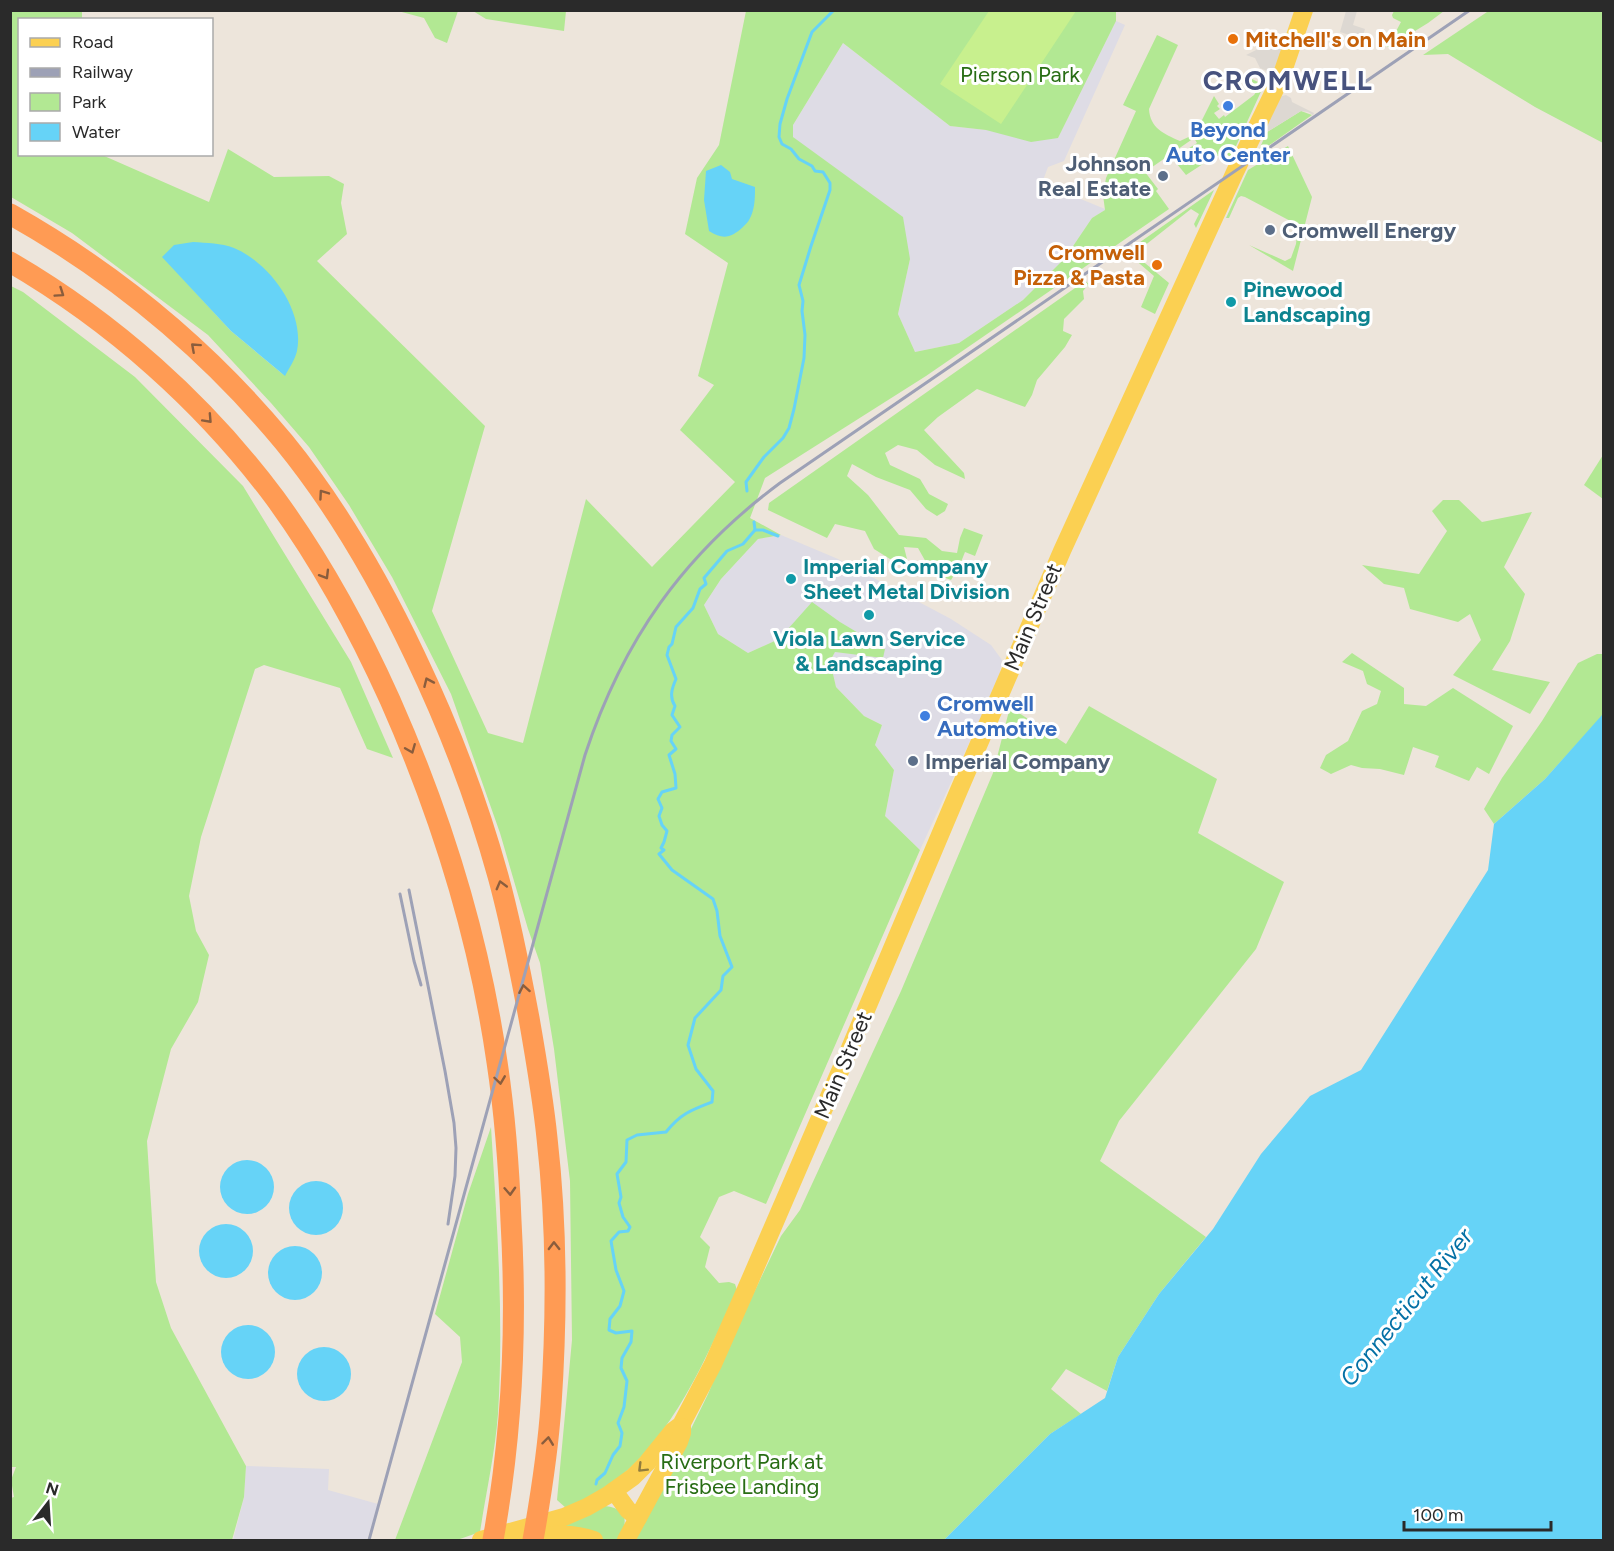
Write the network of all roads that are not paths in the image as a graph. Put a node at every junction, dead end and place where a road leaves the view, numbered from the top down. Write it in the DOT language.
graph roads {
  1 [pos="1304,10"];
  2 [pos="10,214"];
  3 [pos="10,262"];
  4 [pos="681,1425"];
  5 [pos="614,1491"];
  6 [pos="638,1518"];
  7 [pos="481,1540"];
  8 [pos="493,1540"];
  9 [pos="527,1540"];
  10 [pos="533,1540"];
  11 [pos="594,1540"];
  12 [pos="626,1540"];
  1 -- 4 [label="main road, Main Street"];
  10 -- 2 [label="highway, one-way"];
  3 -- 8 [label="highway, one-way"];
  4 -- 5 [label="main road, Main Street, one-way"];
  4 -- 6 [label="main road, Main Street"];
  5 -- 6 [label="main road"];
  5 -- 7 [label="main road, Main Street"];
  6 -- 12 [label="main road, Main Street"];
  9 -- 11 [label="main road"];
}
